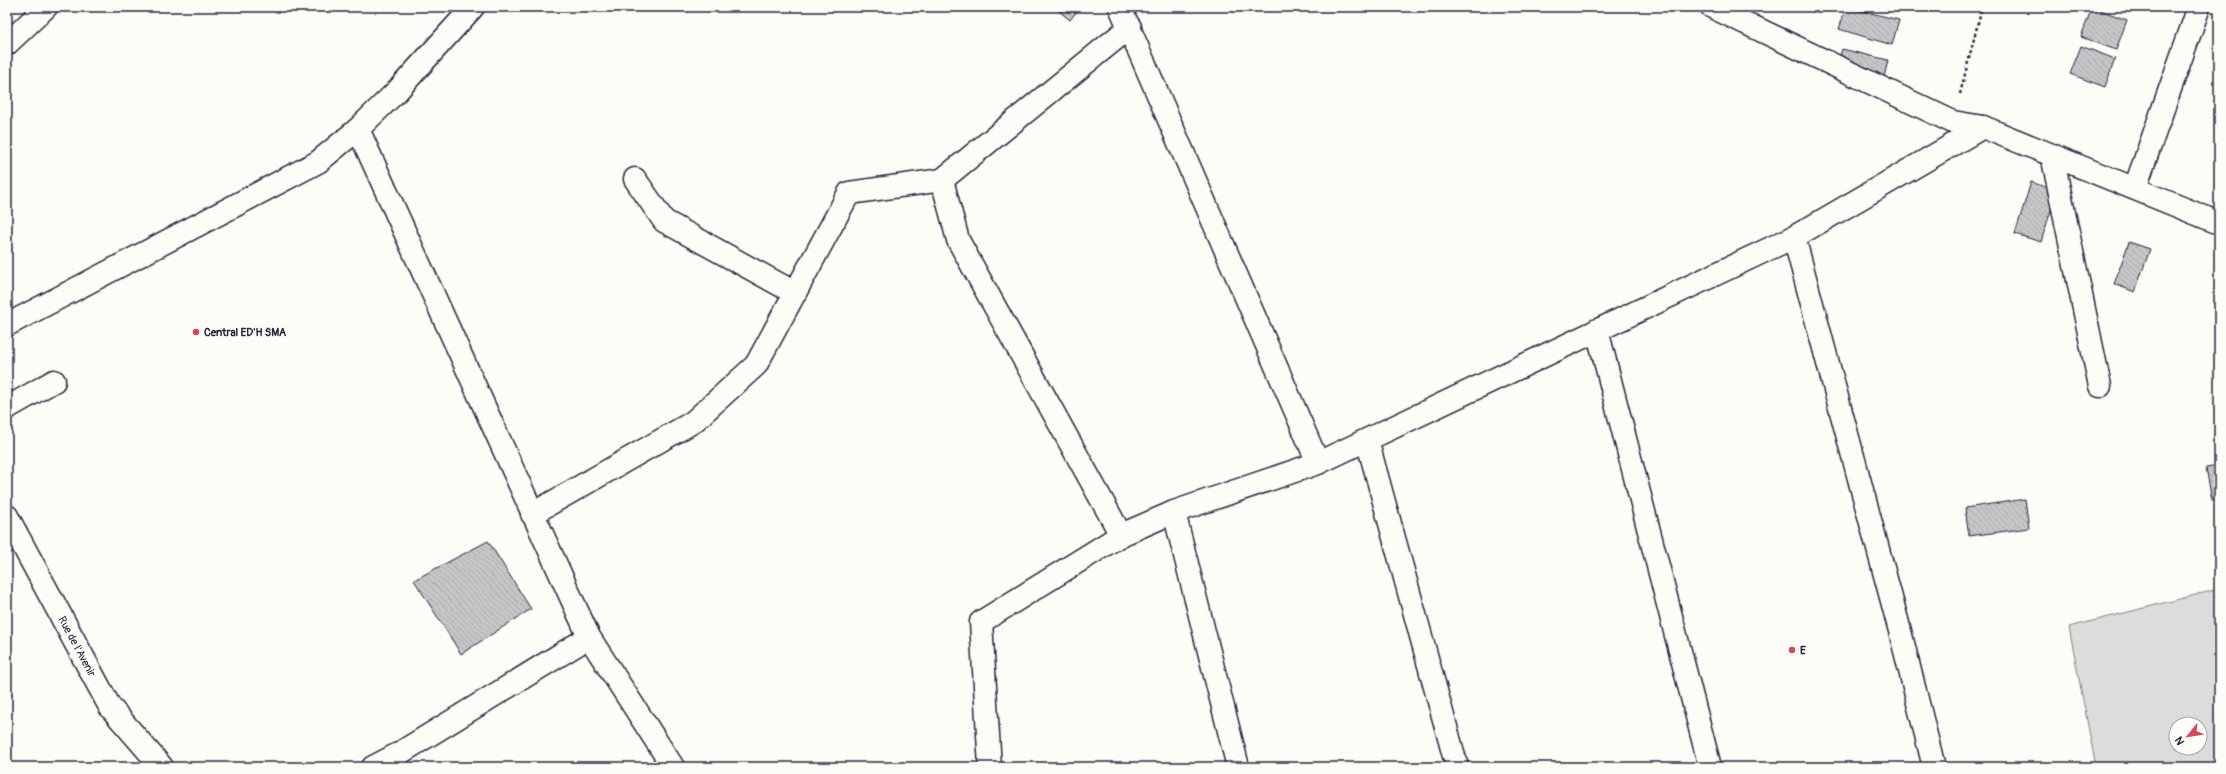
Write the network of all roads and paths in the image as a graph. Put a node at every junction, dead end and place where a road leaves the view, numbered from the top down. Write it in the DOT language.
graph roads {
  1 [pos="46,7"];
  2 [pos="473,7"];
  3 [pos="1120,7"];
  4 [pos="1714,7"];
  5 [pos="1982,7"];
  6 [pos="2199,7"];
  7 [pos="1130,27"];
  8 [pos="7,44"];
  9 [pos="1953,122"];
  10 [pos="1983,127"];
  11 [pos="358,129"];
  12 [pos="2052,155"];
  13 [pos="635,179"];
  14 [pos="942,180"];
  15 [pos="2134,188"];
  16 [pos="2219,222"];
  17 [pos="1794,237"];
  18 [pos="795,293"];
  19 [pos="7,325"];
  20 [pos="1597,330"];
  21 [pos="54,381"];
  22 [pos="2100,386"];
  23 [pos="7,408"];
  24 [pos="1367,440"];
  25 [pos="1318,463"];
  26 [pos="1174,512"];
  27 [pos="532,514"];
  28 [pos="7,516"];
  29 [pos="1121,534"];
  30 [pos="589,637"];
  31 [pos="405,760"];
  32 [pos="162,767"];
  33 [pos="373,767"];
  34 [pos="673,767"];
  35 [pos="990,767"];
  36 [pos="1238,767"];
  37 [pos="1457,767"];
  38 [pos="1710,767"];
  39 [pos="1934,767"];
  1 -- 8 [label="street"];
  2 -- 11 [label="street"];
  3 -- 7 [label="street"];
  4 -- 9 [label="street"];
  5 -- 9 [label="path"];
  6 -- 15 [label="street"];
  7 -- 14 [label="street"];
  7 -- 25 [label="street"];
  9 -- 10 [label="street"];
  10 -- 12 [label="street"];
  10 -- 17 [label="street"];
  11 -- 19 [label="street"];
  11 -- 27 [label="street"];
  12 -- 15 [label="street"];
  12 -- 22 [label="street"];
  13 -- 18 [label="street"];
  14 -- 18 [label="street"];
  14 -- 29 [label="street"];
  15 -- 16 [label="street"];
  17 -- 20 [label="street"];
  17 -- 39 [label="street"];
  18 -- 27 [label="street"];
  20 -- 24 [label="street"];
  20 -- 38 [label="street"];
  21 -- 23 [label="street"];
  24 -- 25 [label="street"];
  24 -- 37 [label="street"];
  25 -- 26 [label="street"];
  26 -- 29 [label="street"];
  26 -- 36 [label="street"];
  27 -- 30 [label="street"];
  28 -- 32 [label="street, Rue de l'Avenir"];
  29 -- 35 [label="street"];
  30 -- 31 [label="street"];
  30 -- 34 [label="street"];
  31 -- 33 [label="street"];
}
